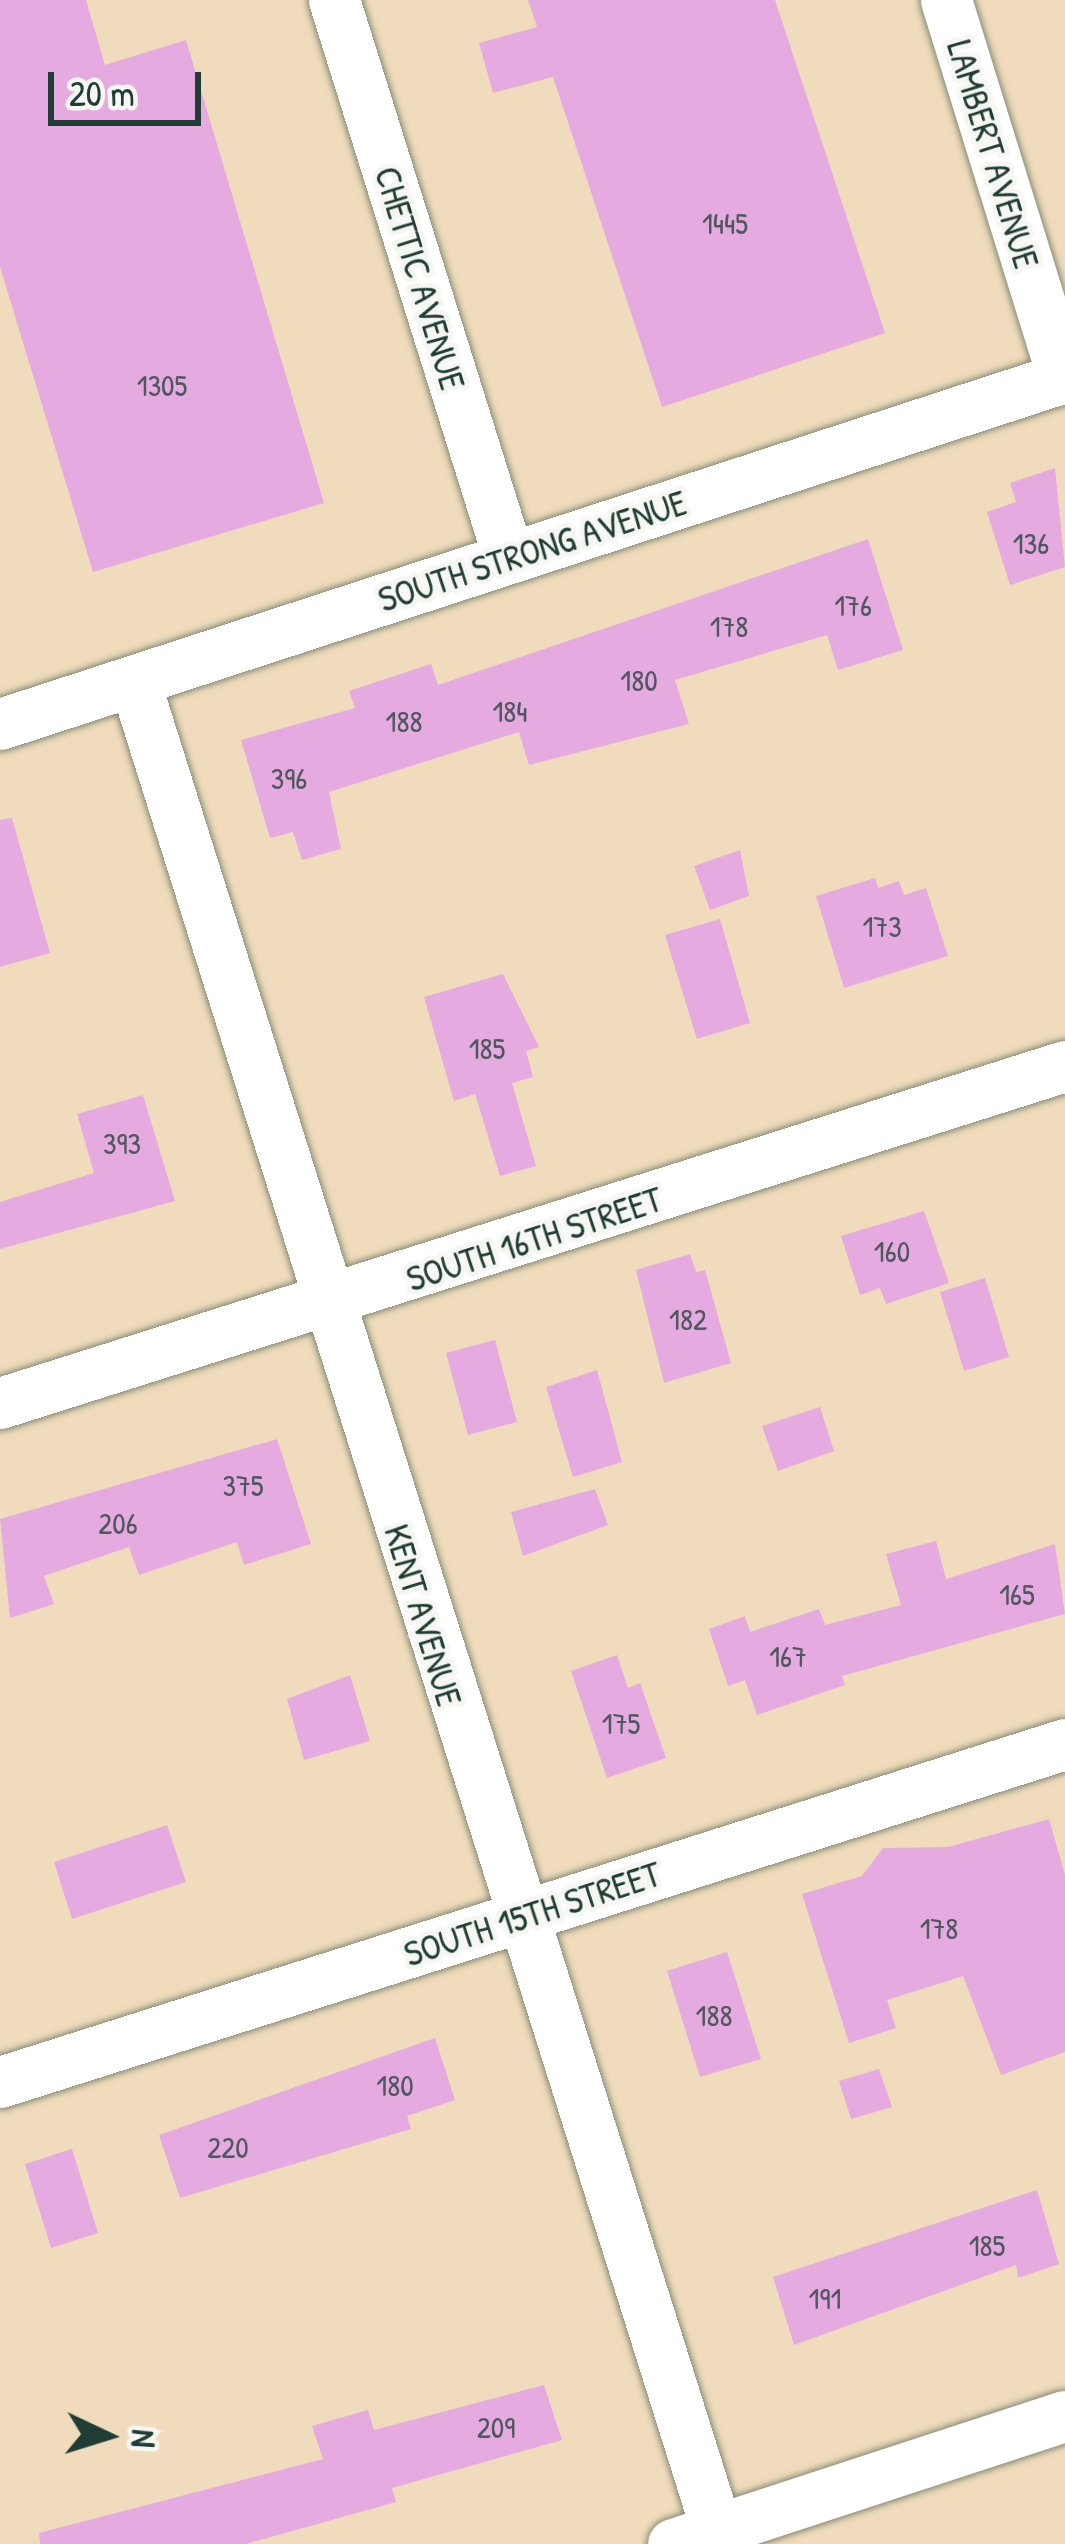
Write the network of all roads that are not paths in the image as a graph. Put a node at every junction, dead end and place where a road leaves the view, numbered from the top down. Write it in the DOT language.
graph roads {
  1 [pos="334,0"];
  2 [pos="946,0"];
  3 [pos="1064,377"];
  4 [pos="508,556"];
  5 [pos="135,683"];
  6 [pos="0,724"];
  7 [pos="1065,1066"];
  8 [pos="327,1306"];
  9 [pos="0,1403"];
  10 [pos="1065,1744"];
  11 [pos="518,1917"];
  12 [pos="0,2082"];
  13 [pos="1065,2416"];
  14 [pos="704,2539"];
  1 -- 4 [label="street, CHETTIC AVENUE"];
  2 -- 3 [label="street, LAMBERT AVENUE"];
  3 -- 4 [label="street, SOUTH STRONG AVENUE"];
  4 -- 5 [label="street, SOUTH STRONG AVENUE"];
  5 -- 6 [label="street, SOUTH STRONG AVENUE"];
  5 -- 8 [label="street, KENT AVENUE"];
  7 -- 8 [label="street, SOUTH 16TH STREET"];
  8 -- 9 [label="street, SOUTH 16TH STREET"];
  8 -- 11 [label="street, KENT AVENUE"];
  10 -- 11 [label="street, SOUTH 15TH STREET"];
  11 -- 12 [label="street, SOUTH 15TH STREET"];
  11 -- 14 [label="street, KENT AVENUE"];
  13 -- 14 [label="street"];
}
